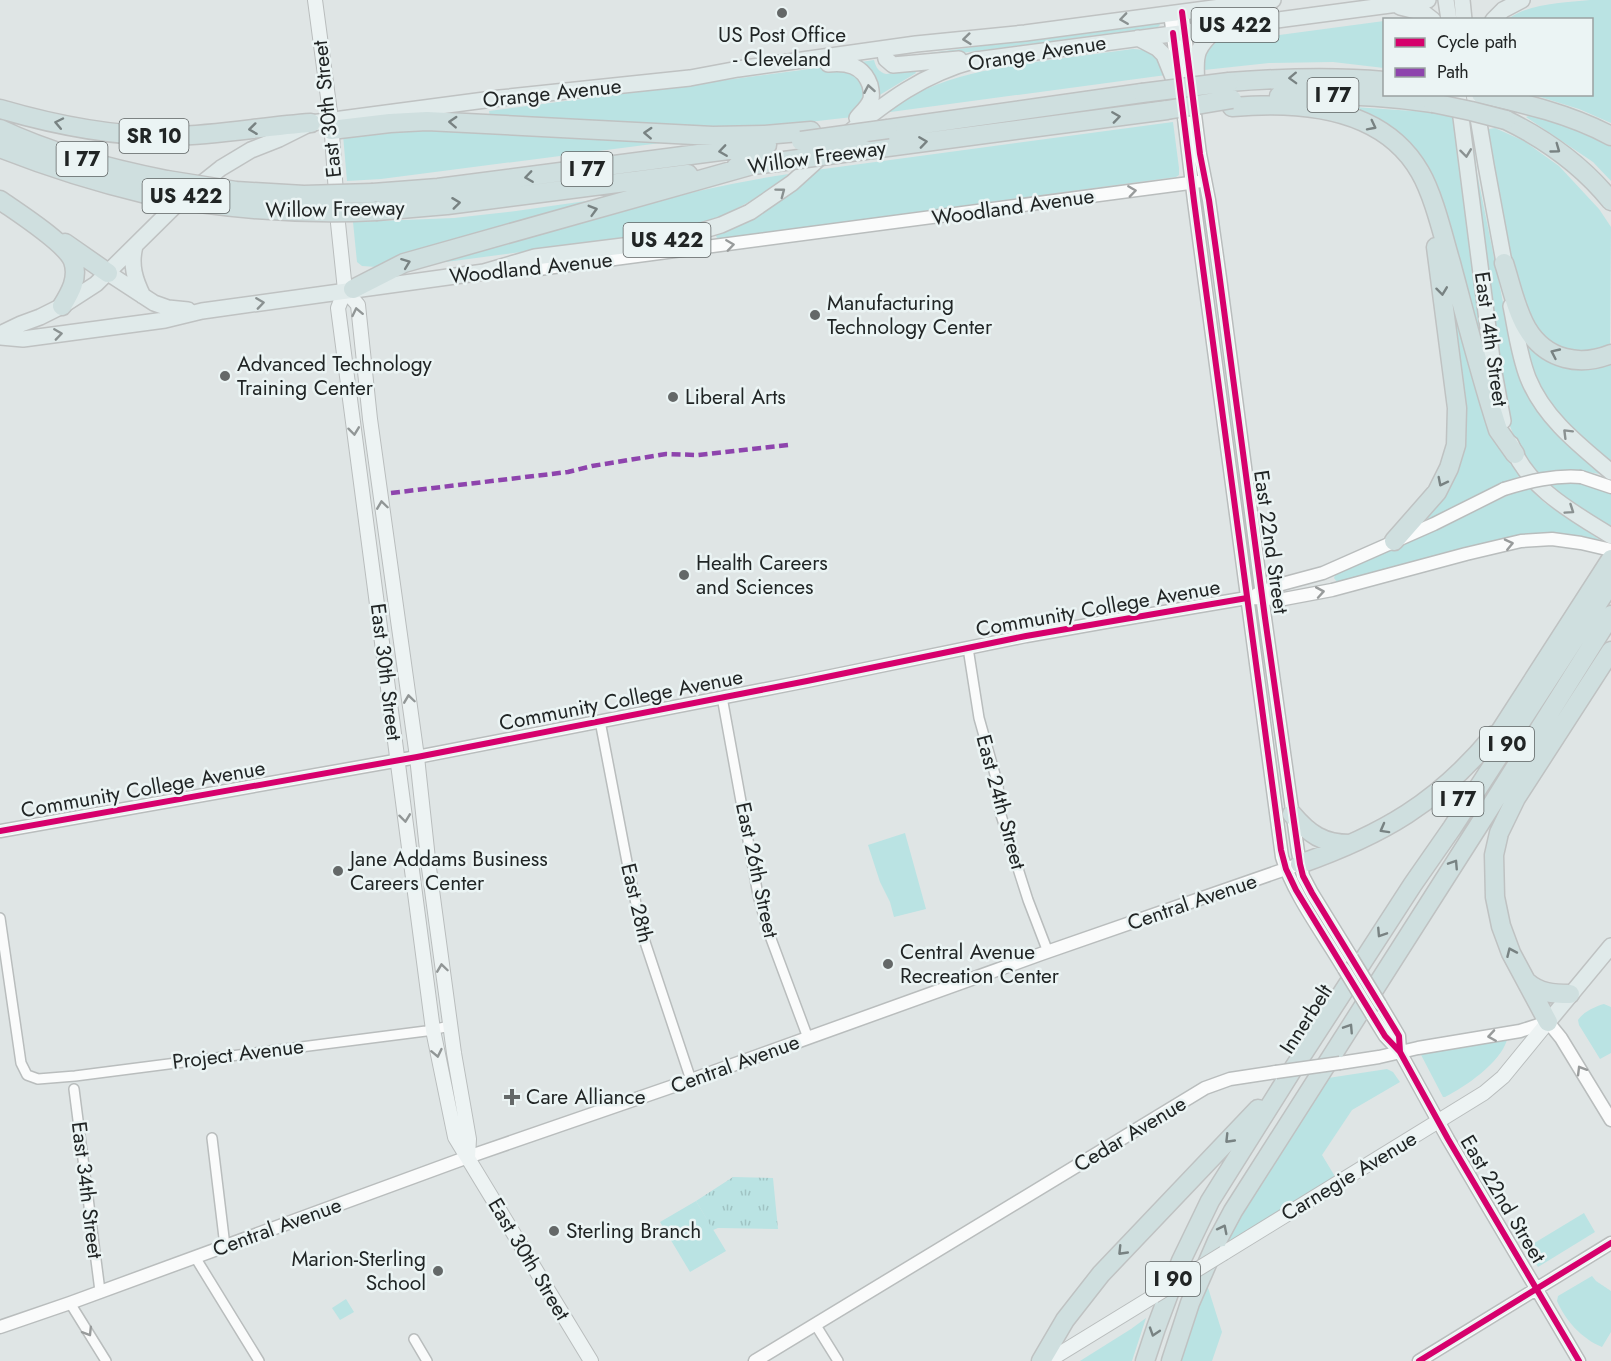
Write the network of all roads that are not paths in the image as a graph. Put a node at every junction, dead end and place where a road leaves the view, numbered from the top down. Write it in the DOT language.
graph roads {
  1 [pos="315,0"];
  2 [pos="1273,0"];
  3 [pos="1428,0"];
  4 [pos="1446,0"];
  5 [pos="1462,0"];
  6 [pos="1522,0"];
  7 [pos="1391,5"];
  8 [pos="1176,12"];
  9 [pos="1430,18"];
  10 [pos="1449,18"];
  11 [pos="1464,18"];
  12 [pos="1495,18"];
  13 [pos="1219,27"];
  14 [pos="1179,32"];
  15 [pos="1138,38"];
  16 [pos="884,49"];
  17 [pos="993,57"];
  18 [pos="690,78"];
  19 [pos="1383,81"];
  20 [pos="1231,96"];
  21 [pos="1458,96"];
  22 [pos="1474,96"];
  23 [pos="1480,96"];
  24 [pos="1489,96"];
  25 [pos="1181,97"];
  26 [pos="0,108"];
  27 [pos="1195,114"];
  28 [pos="311,123"];
  29 [pos="331,125"];
  30 [pos="0,129"];
  31 [pos="1481,131"];
  32 [pos="806,136"];
  33 [pos="1611,136"];
  34 [pos="279,139"];
  35 [pos="0,148"];
  36 [pos="826,152"];
  37 [pos="749,166"];
  38 [pos="1205,181"];
  39 [pos="1192,183"];
  40 [pos="1428,191"];
  41 [pos="0,200"];
  42 [pos="1611,201"];
  43 [pos="375,202"];
  44 [pos="28,220"];
  45 [pos="135,246"];
  46 [pos="1504,263"];
  47 [pos="484,272"];
  48 [pos="108,273"];
  49 [pos="349,290"];
  50 [pos="143,296"];
  51 [pos="62,306"];
  52 [pos="202,311"];
  53 [pos="0,336"];
  54 [pos="1611,354"];
  55 [pos="1515,454"];
  56 [pos="1611,472"];
  57 [pos="1611,487"];
  58 [pos="1611,536"];
  59 [pos="1394,541"];
  60 [pos="1611,550"];
  61 [pos="1611,559"];
  62 [pos="1611,583"];
  63 [pos="1262,595"];
  64 [pos="1247,598"];
  65 [pos="1599,604"];
  66 [pos="1611,640"];
  67 [pos="968,648"];
  68 [pos="1611,651"];
  69 [pos="722,697"];
  70 [pos="1509,717"];
  71 [pos="600,721"];
  72 [pos="417,757"];
  73 [pos="397,760"];
  74 [pos="1292,814"];
  75 [pos="1486,814"];
  76 [pos="0,831"];
  77 [pos="1352,844"];
  78 [pos="1293,867"];
  79 [pos="1413,884"];
  80 [pos="0,918"];
  81 [pos="1611,946"];
  82 [pos="1048,952"];
  83 [pos="1527,982"];
  84 [pos="1570,994"];
  85 [pos="1548,1022"];
  86 [pos="450,1026"];
  87 [pos="433,1030"];
  88 [pos="808,1038"];
  89 [pos="1400,1052"];
  90 [pos="1280,1077"];
  91 [pos="691,1080"];
  92 [pos="74,1089"];
  93 [pos="1611,1120"];
  94 [pos="1438,1122"];
  95 [pos="212,1138"];
  96 [pos="468,1157"];
  97 [pos="1611,1243"];
  98 [pos="225,1246"];
  99 [pos="195,1257"];
  100 [pos="1536,1288"];
  101 [pos="100,1292"];
  102 [pos="70,1303"];
  103 [pos="815,1324"];
  104 [pos="0,1327"];
  105 [pos="414,1339"];
  106 [pos="106,1361"];
  107 [pos="260,1361"];
  108 [pos="427,1361"];
  109 [pos="591,1361"];
  110 [pos="755,1361"];
  111 [pos="838,1361"];
  112 [pos="1041,1361"];
  113 [pos="1048,1361"];
  114 [pos="1145,1361"];
  115 [pos="1172,1361"];
  116 [pos="1419,1361"];
  117 [pos="1579,1361"];
  1 -- 29 [label="main road, East 30th Street"];
  2 -- 8 [label="main road, Orange Avenue / US 422"];
  3 -- 7 [label="main road, Orange Avenue / US 422"];
  4 -- 10 [label="main road"];
  5 -- 11 [label="main road"];
  6 -- 12 [label="main road"];
  7 -- 9 [label="main road"];
  7 -- 13 [label="main road, Orange Avenue / US 422"];
  8 -- 14 [label="street, East 22nd Street"];
  8 -- 16 [label="main road, Orange Avenue / US 422, one-way"];
  13 -- 14 [label="main road, Orange Avenue / US 422"];
  13 -- 27 [label="main road"];
  14 -- 15 [label="main road, Orange Avenue / US 422"];
  14 -- 25 [label="street, East 22nd Street"];
  14 -- 27 [label="street, East 22nd Street"];
  15 -- 17 [label="main road, Orange Avenue / US 422"];
  15 -- 25 [label="main road"];
  16 -- 17 [label="main road"];
  16 -- 18 [label="main road, Orange Avenue / US 422"];
  17 -- 36 [label="main road, Orange Avenue / US 422"];
  18 -- 29 [label="main road, Orange Avenue / US 422"];
  36 -- 18 [label="main road, one-way"];
  19 -- 20 [label="highway, I 77, one-way"];
  20 -- 32 [label="highway, I 77, bridge"];
  37 -- 20 [label="highway, Willow Freeway / I 77, one-way, bridge"];
  20 -- 40 [label="highway, one-way"];
  20 -- 42 [label="highway, I 77, one-way, bridge"];
  21 -- 55 [label="main road, East 14th Street, one-way"];
  22 -- 31 [label="main road, East 14th Street"];
  23 -- 31 [label="main road"];
  24 -- 33 [label="highway"];
  25 -- 39 [label="street, East 22nd Street"];
  28 -- 26 [label="highway, SR 10, one-way"];
  27 -- 38 [label="street, East 22nd Street"];
  28 -- 29 [label="main road, Woodland Avenue / US 422"];
  28 -- 34 [label="main road, Woodland Avenue / US 422"];
  32 -- 29 [label="highway, one-way"];
  29 -- 34 [label="main road"];
  29 -- 49 [label="main road, East 30th Street"];
  30 -- 43 [label="highway, Willow Freeway / I 77, bridge"];
  31 -- 46 [label="main road, East 14th Street"];
  32 -- 43 [label="highway, Willow Freeway / I 77, one-way"];
  34 -- 45 [label="main road, Woodland Avenue / US 422"];
  35 -- 43 [label="highway, Willow Freeway / I 77, bridge"];
  47 -- 36 [label="main road, Orange Avenue / US 422, one-way"];
  43 -- 37 [label="highway, Willow Freeway / I 77, one-way"];
  49 -- 37 [label="highway, one-way"];
  38 -- 39 [label="street, Woodland Avenue"];
  38 -- 63 [label="street, East 22nd Street"];
  47 -- 39 [label="street, Woodland Avenue, one-way"];
  39 -- 64 [label="street, East 22nd Street"];
  40 -- 55 [label="highway"];
  40 -- 59 [label="highway, one-way"];
  41 -- 44 [label="highway"];
  44 -- 48 [label="highway"];
  44 -- 51 [label="highway"];
  45 -- 48 [label="main road, Woodland Avenue / US 422"];
  45 -- 50 [label="main road"];
  54 -- 46 [label="highway, one-way"];
  56 -- 46 [label="main road, East 14th Street, one-way"];
  47 -- 49 [label="main road, Woodland Avenue / US 422"];
  48 -- 50 [label="main road"];
  48 -- 51 [label="main road, Woodland Avenue / US 422"];
  52 -- 49 [label="main road, Woodland Avenue / US 422, one-way"];
  72 -- 49 [label="main road, East 30th Street, one-way"];
  49 -- 73 [label="main road, East 30th Street, one-way"];
  50 -- 52 [label="main road"];
  51 -- 53 [label="main road, Woodland Avenue / US 422"];
  53 -- 52 [label="main road, Woodland Avenue / US 422, one-way"];
  55 -- 58 [label="main road, East 14th Street, one-way"];
  57 -- 59 [label="street, bridge"];
  59 -- 63 [label="street"];
  63 -- 60 [label="street, one-way"];
  61 -- 65 [label="highway, I 77"];
  62 -- 65 [label="highway, Innerbelt / I 90"];
  63 -- 64 [label="street, Community College Avenue"];
  63 -- 74 [label="street, East 22nd Street"];
  64 -- 67 [label="street, Community College Avenue"];
  64 -- 78 [label="street, East 22nd Street"];
  65 -- 70 [label="highway, I 77"];
  65 -- 75 [label="highway, Innerbelt / I 90"];
  65 -- 79 [label="highway, Innerbelt / I 90"];
  66 -- 75 [label="highway, I 77"];
  67 -- 69 [label="street, Community College Avenue"];
  67 -- 82 [label="street, East 24th Street"];
  83 -- 68 [label="highway, one-way"];
  69 -- 71 [label="street, Community College Avenue"];
  69 -- 88 [label="street, East 26th Street"];
  70 -- 77 [label="highway, one-way"];
  70 -- 79 [label="highway, I 77"];
  71 -- 72 [label="street, Community College Avenue"];
  71 -- 91 [label="street, East 28th"];
  72 -- 73 [label="street, Community College Avenue"];
  86 -- 72 [label="main road, East 30th Street, one-way"];
  73 -- 76 [label="street, Community College Avenue"];
  73 -- 87 [label="main road, East 30th Street, one-way"];
  74 -- 77 [label="highway"];
  74 -- 78 [label="street, East 22nd Street"];
  115 -- 75 [label="highway, Innerbelt / I 90, one-way"];
  77 -- 78 [label="highway"];
  78 -- 82 [label="street, Central Avenue"];
  78 -- 89 [label="street, East 22nd Street, bridge"];
  78 -- 89 [label="street, East 22nd Street, bridge"];
  79 -- 90 [label="highway, Innerbelt / I 90, one-way"];
  80 -- 87 [label="street, Project Avenue"];
  81 -- 84 [label="main road, Carnegie Avenue"];
  82 -- 88 [label="street, Central Avenue"];
  83 -- 84 [label="highway"];
  83 -- 85 [label="highway"];
  84 -- 85 [label="main road, Carnegie Avenue"];
  85 -- 89 [label="street, Cedar Avenue, one-way"];
  93 -- 85 [label="street, one-way"];
  85 -- 94 [label="main road, Carnegie Avenue"];
  86 -- 87 [label="street, Project Avenue"];
  86 -- 96 [label="main road, East 30th Street"];
  87 -- 96 [label="main road, East 30th Street, one-way"];
  88 -- 91 [label="street, Central Avenue"];
  89 -- 90 [label="street, Cedar Avenue, bridge"];
  89 -- 94 [label="street, East 22nd Street"];
  90 -- 103 [label="street, Cedar Avenue"];
  90 -- 112 [label="highway, one-way"];
  90 -- 114 [label="highway, Innerbelt / I 90, one-way"];
  91 -- 96 [label="street, Central Avenue"];
  92 -- 101 [label="street, East 34th Street"];
  94 -- 100 [label="street, East 22nd Street"];
  94 -- 113 [label="main road, Carnegie Avenue, bridge"];
  95 -- 98 [label="street"];
  96 -- 98 [label="street, Central Avenue"];
  96 -- 109 [label="main road, East 30th Street"];
  97 -- 100 [label="street"];
  98 -- 99 [label="street, Central Avenue"];
  99 -- 101 [label="street, Central Avenue"];
  99 -- 107 [label="street"];
  100 -- 116 [label="street"];
  100 -- 117 [label="street, East 22nd Street"];
  101 -- 102 [label="street, Central Avenue"];
  102 -- 104 [label="street, Central Avenue"];
  102 -- 106 [label="street, one-way"];
  103 -- 110 [label="street, Cedar Avenue"];
  103 -- 111 [label="street"];
  105 -- 108 [label="street"];
}
